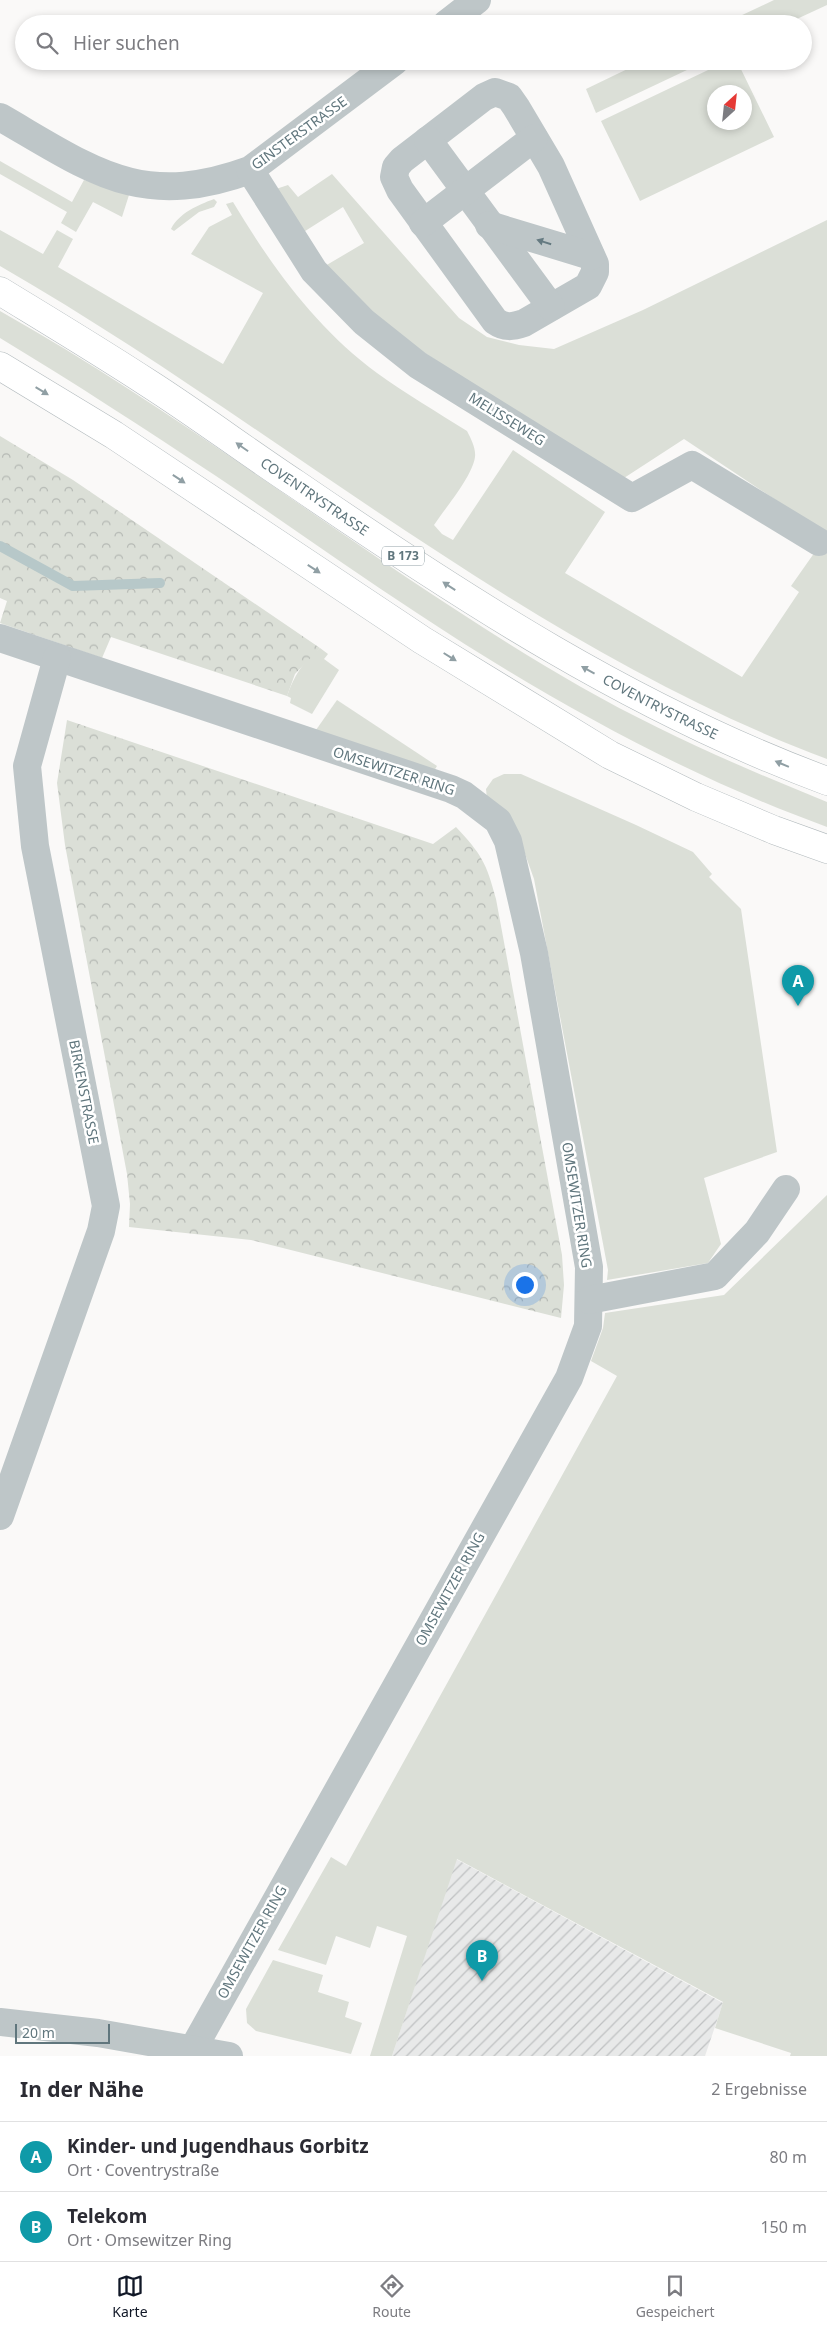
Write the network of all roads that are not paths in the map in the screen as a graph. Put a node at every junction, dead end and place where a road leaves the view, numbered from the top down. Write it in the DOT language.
graph roads {
  1 [pos="477,0"];
  2 [pos="458,15"];
  3 [pos="383,70"];
  4 [pos="0,117"];
  5 [pos="534,138"];
  6 [pos="428,140"];
  7 [pos="250,170"];
  8 [pos="465,192"];
  9 [pos="423,223"];
  10 [pos="489,225"];
  11 [pos="591,256"];
  12 [pos="0,291"];
  13 [pos="551,307"];
  14 [pos="0,366"];
  15 [pos="819,542"];
  16 [pos="0,638"];
  17 [pos="57,658"];
  18 [pos="827,782"];
  19 [pos="827,849"];
  20 [pos="786,1189"];
  21 [pos="589,1300"];
  22 [pos="0,1516"];
  23 [pos="0,2022"];
  24 [pos="190,2053"];
  25 [pos="229,2056"];
  1 -- 2 [label="street"];
  3 -- 7 [label="street, GINSTERSTRASSE"];
  4 -- 7 [label="street, GINSTERSTRASSE"];
  5 -- 6 [label="street"];
  5 -- 8 [label="street"];
  5 -- 11 [label="street"];
  6 -- 8 [label="street"];
  6 -- 9 [label="street"];
  7 -- 15 [label="street, MELISSEWEG"];
  8 -- 9 [label="street"];
  8 -- 10 [label="street"];
  9 -- 13 [label="street"];
  11 -- 10 [label="street, one-way"];
  10 -- 13 [label="street"];
  11 -- 13 [label="street"];
  18 -- 12 [label="main road, COVENTRYSTRASSE / B 173, one-way"];
  14 -- 19 [label="main road, one-way"];
  16 -- 17 [label="street, OMSEWITZER RING"];
  17 -- 21 [label="street, OMSEWITZER RING"];
  17 -- 22 [label="street, BIRKENSTRASSE"];
  20 -- 21 [label="street"];
  21 -- 24 [label="street, OMSEWITZER RING"];
  23 -- 24 [label="street"];
  24 -- 25 [label="street"];
}
